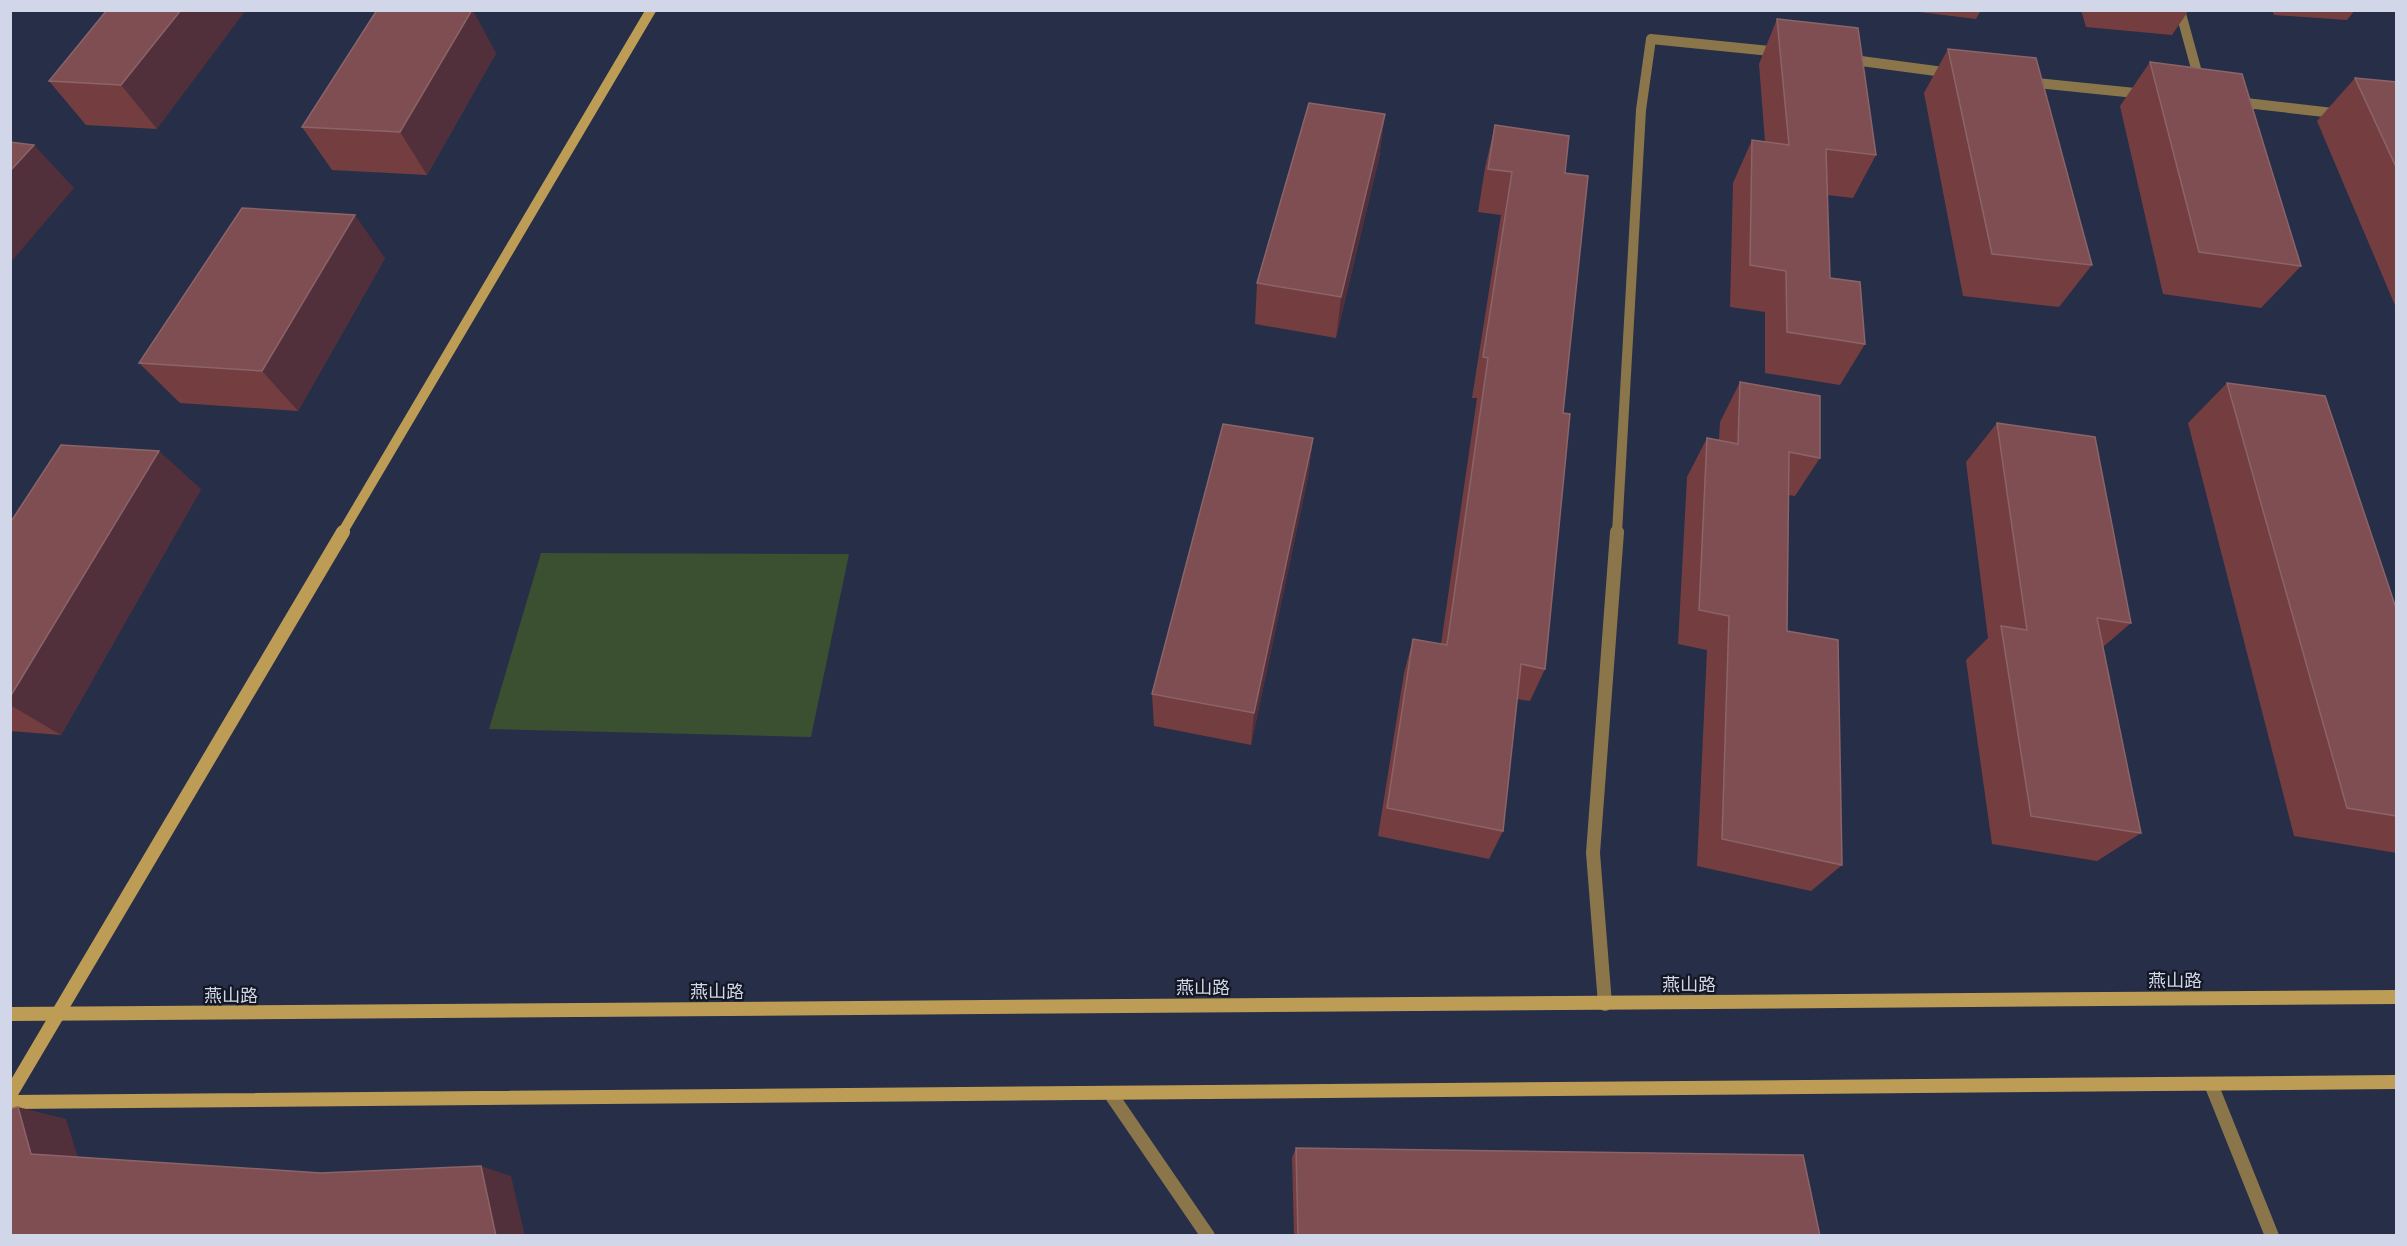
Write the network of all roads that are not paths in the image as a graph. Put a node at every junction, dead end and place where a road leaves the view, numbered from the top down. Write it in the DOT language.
graph roads {
  1 [pos="651,10"];
  2 [pos="2180,10"];
  3 [pos="1789,53"];
  4 [pos="1835,58"];
  5 [pos="1961,74"];
  6 [pos="2018,81"];
  7 [pos="2201,88"];
  8 [pos="2157,95"];
  9 [pos="2224,101"];
  10 [pos="2349,115"];
  11 [pos="2397,998"];
  12 [pos="1605,1004"];
  13 [pos="10,1014"];
  14 [pos="57,1016"];
  15 [pos="2397,1082"];
  16 [pos="2211,1084"];
  17 [pos="1110,1093"];
  18 [pos="10,1095"];
  19 [pos="10,1102"];
  20 [pos="1208,1236"];
  21 [pos="2272,1236"];
  1 -- 14 [label="street"];
  2 -- 7 [label="street"];
  3 -- 12 [label="street"];
  4 -- 5 [label="street"];
  6 -- 8 [label="street"];
  9 -- 10 [label="street"];
  11 -- 12 [label="street, 燕山路"];
  12 -- 14 [label="street, 燕山路"];
  13 -- 14 [label="street, 燕山路"];
  14 -- 18 [label="street"];
  15 -- 16 [label="street"];
  16 -- 17 [label="street"];
  16 -- 21 [label="street"];
  17 -- 19 [label="street"];
  17 -- 20 [label="street"];
}
